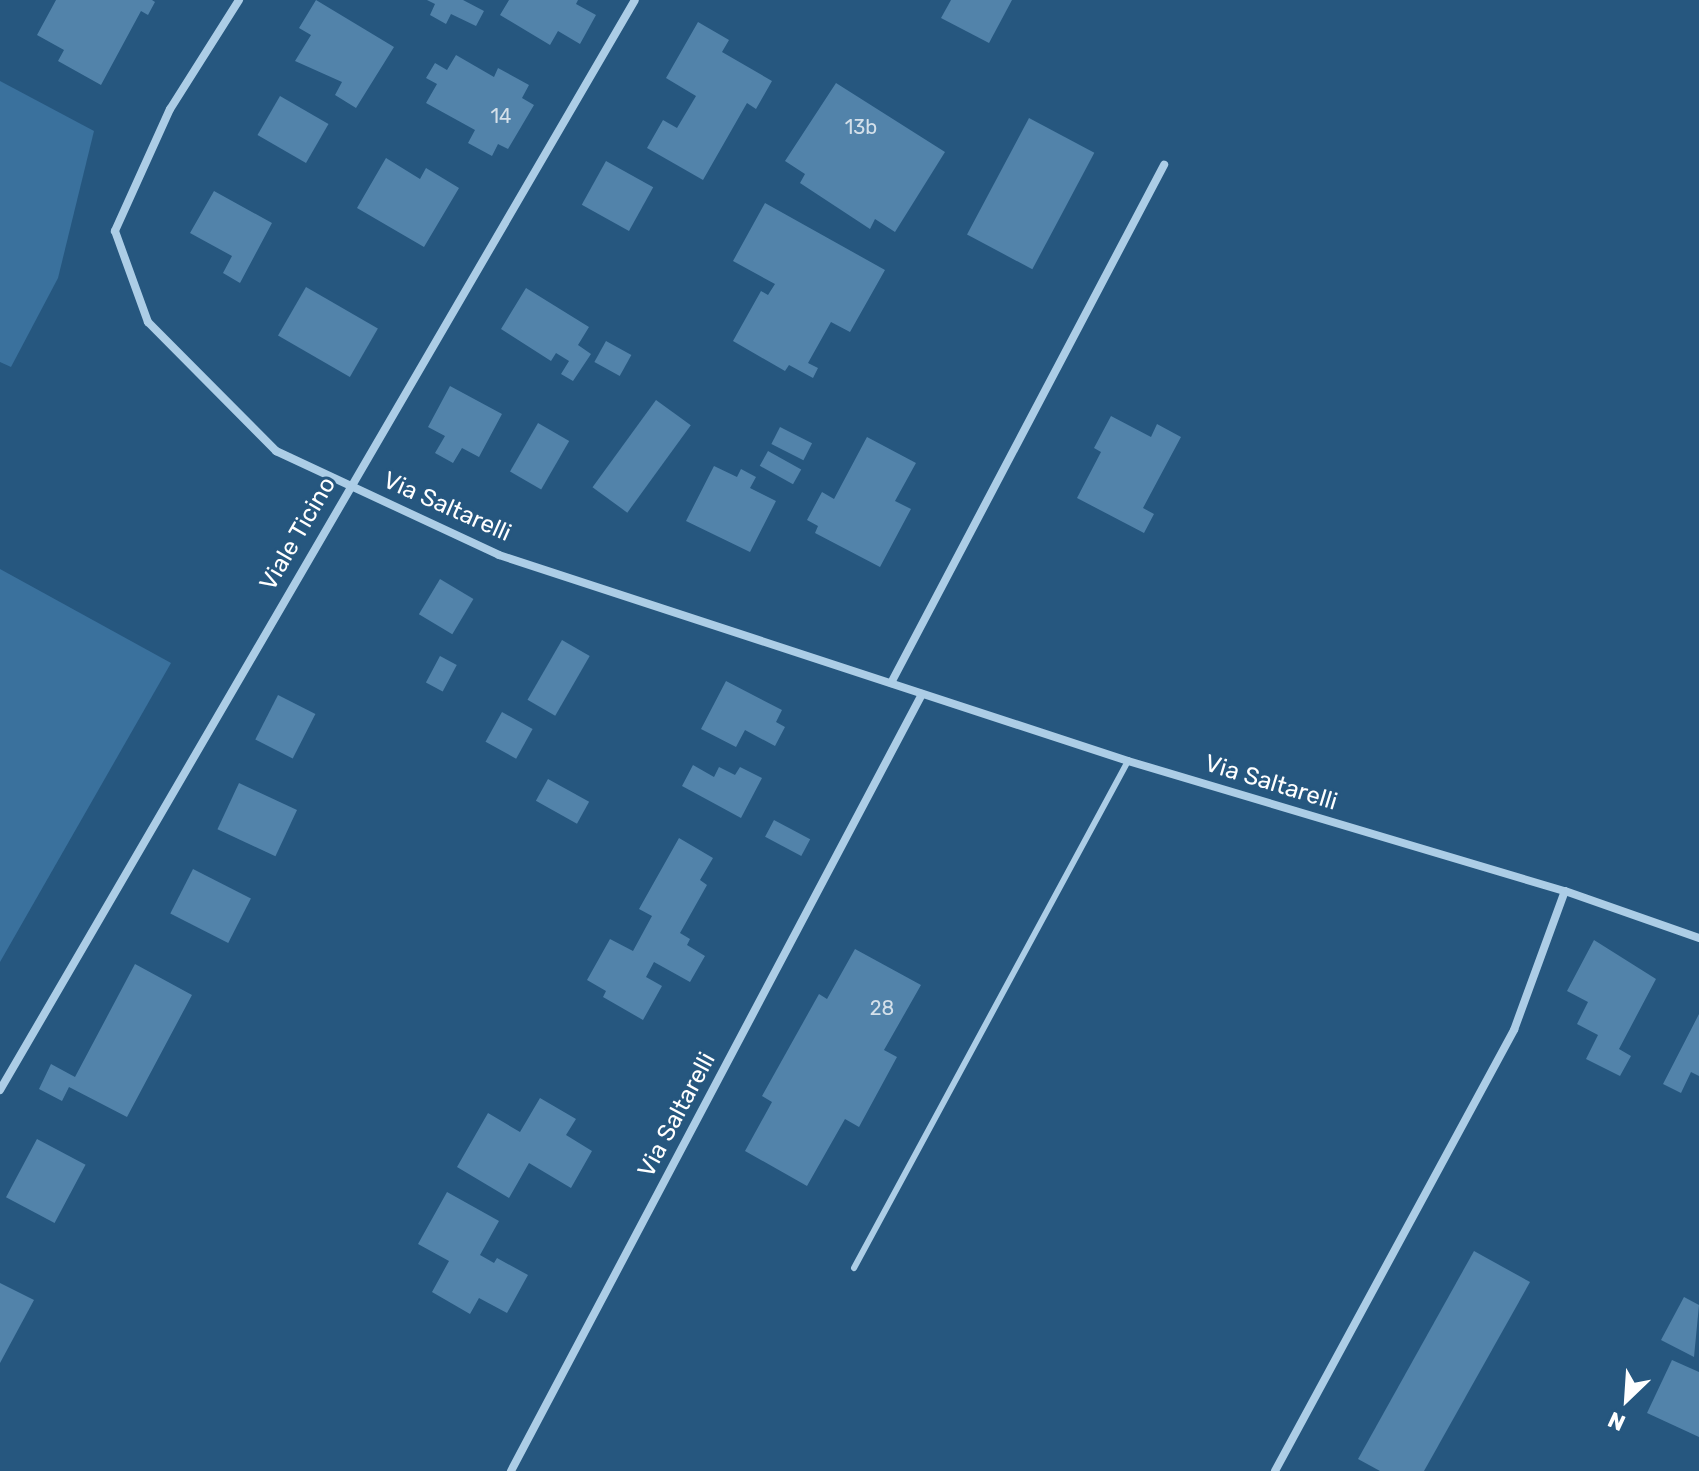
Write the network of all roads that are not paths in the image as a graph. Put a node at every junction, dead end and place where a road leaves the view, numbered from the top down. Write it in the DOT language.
graph roads {
  1 [pos="239,0"];
  2 [pos="635,0"];
  3 [pos="1164,165"];
  4 [pos="349,485"];
  5 [pos="891,683"];
  6 [pos="922,694"];
  7 [pos="1128,761"];
  8 [pos="1565,891"];
  9 [pos="1699,938"];
  10 [pos="0,1090"];
  11 [pos="854,1268"];
  12 [pos="511,1471"];
  13 [pos="1275,1471"];
  1 -- 4 [label="street, Via Saltarelli"];
  2 -- 4 [label="street, Viale Ticino"];
  3 -- 5 [label="street"];
  4 -- 5 [label="street, Via Saltarelli"];
  4 -- 10 [label="street, Viale Ticino"];
  5 -- 6 [label="street, Via Saltarelli"];
  6 -- 7 [label="street, Via Saltarelli"];
  6 -- 12 [label="street, Via Saltarelli"];
  7 -- 8 [label="street, Via Saltarelli"];
  7 -- 11 [label="lane"];
  8 -- 9 [label="street, Via Saltarelli"];
  8 -- 13 [label="street"];
}
